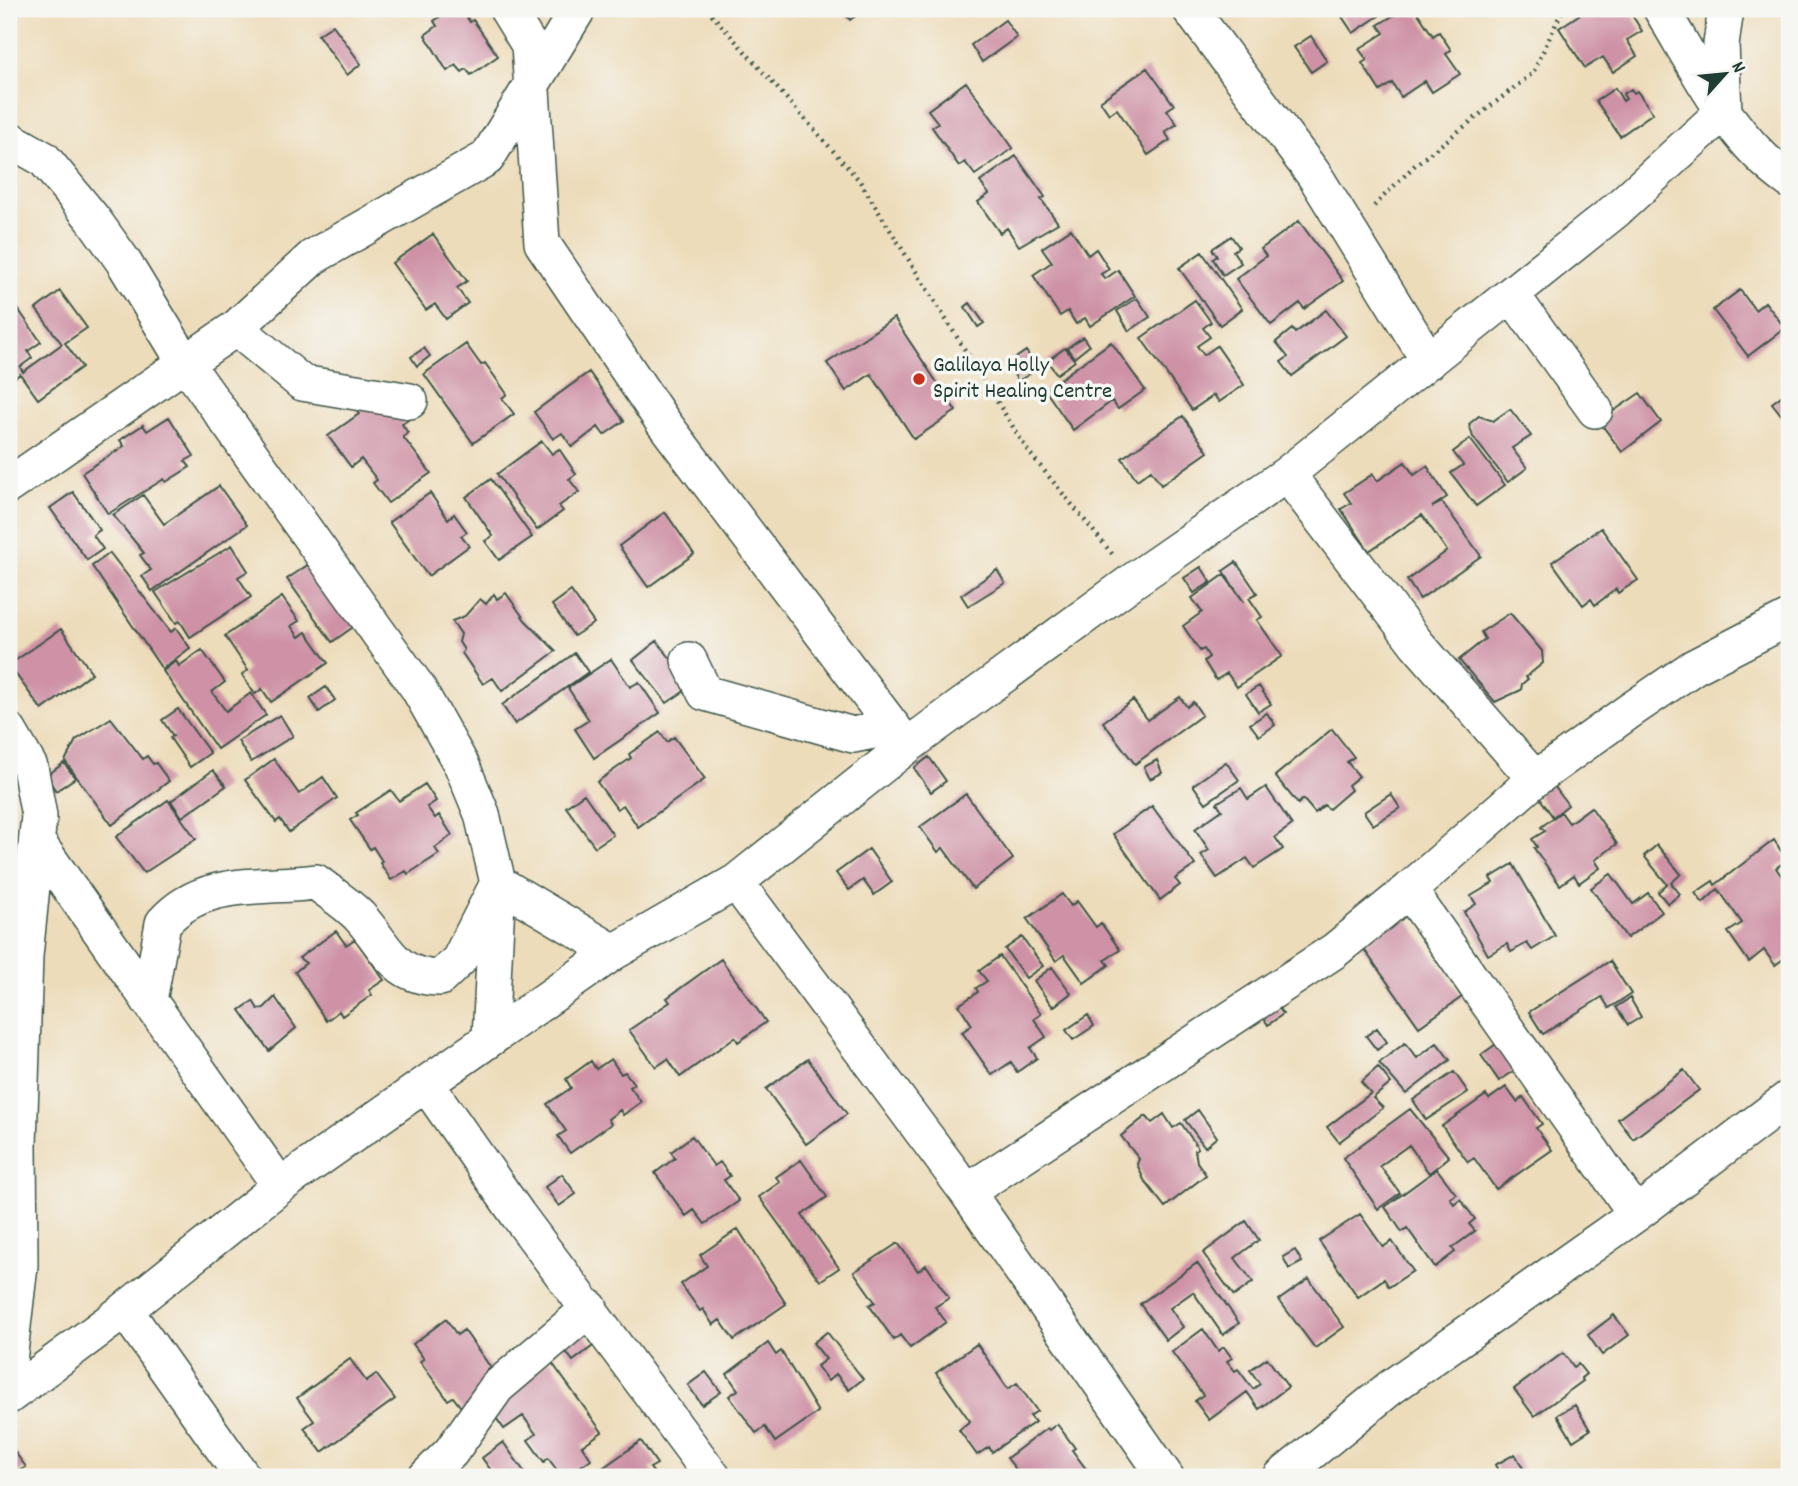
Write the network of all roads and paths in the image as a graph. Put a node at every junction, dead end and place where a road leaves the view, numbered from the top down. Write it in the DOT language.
graph roads {
  1 [pos="507,9"];
  2 [pos="578,9"];
  3 [pos="707,9"];
  4 [pos="1190,9"];
  5 [pos="1563,9"];
  6 [pos="1661,9"];
  7 [pos="1726,9"];
  8 [pos="532,85"];
  9 [pos="1724,111"];
  10 [pos="9,139"];
  11 [pos="1789,180"];
  12 [pos="1350,233"];
  13 [pos="1512,295"];
  14 [pos="236,328"];
  15 [pos="184,361"];
  16 [pos="1429,361"];
  17 [pos="410,401"];
  18 [pos="1595,410"];
  19 [pos="1287,474"];
  20 [pos="9,485"];
  21 [pos="1134,580"];
  22 [pos="1789,618"];
  23 [pos="689,660"];
  24 [pos="9,731"];
  25 [pos="900,736"];
  26 [pos="1535,779"];
  27 [pos="38,843"];
  28 [pos="736,882"];
  29 [pos="498,883"];
  30 [pos="1409,890"];
  31 [pos="614,952"];
  32 [pos="149,1000"];
  33 [pos="490,1038"];
  34 [pos="426,1084"];
  35 [pos="1789,1098"];
  36 [pos="280,1186"];
  37 [pos="967,1192"];
  38 [pos="1636,1214"];
  39 [pos="590,1308"];
  40 [pos="125,1310"];
  41 [pos="9,1361"];
  42 [pos="9,1395"];
  43 [pos="243,1477"];
  44 [pos="426,1477"];
  45 [pos="713,1477"];
  46 [pos="1166,1477"];
  47 [pos="1281,1477"];
  1 -- 8 [label="street"];
  2 -- 8 [label="street"];
  3 -- 21 [label="path"];
  4 -- 12 [label="street"];
  5 -- 12 [label="path"];
  6 -- 9 [label="street"];
  7 -- 9 [label="street"];
  8 -- 14 [label="street"];
  8 -- 25 [label="street"];
  9 -- 11 [label="street"];
  9 -- 13 [label="street"];
  10 -- 15 [label="street"];
  12 -- 16 [label="street"];
  13 -- 16 [label="street"];
  13 -- 18 [label="street"];
  14 -- 15 [label="street"];
  14 -- 17 [label="street"];
  15 -- 20 [label="street"];
  15 -- 29 [label="street"];
  16 -- 19 [label="street"];
  19 -- 21 [label="street"];
  19 -- 26 [label="street"];
  21 -- 25 [label="street"];
  22 -- 26 [label="street"];
  23 -- 25 [label="street"];
  24 -- 27 [label="street"];
  25 -- 28 [label="street"];
  26 -- 30 [label="street"];
  27 -- 32 [label="street"];
  27 -- 41 [label="street"];
  28 -- 31 [label="street"];
  28 -- 37 [label="street"];
  29 -- 31 [label="street"];
  29 -- 32 [label="street"];
  29 -- 33 [label="street"];
  30 -- 37 [label="street"];
  30 -- 38 [label="street"];
  31 -- 33 [label="street"];
  32 -- 36 [label="street"];
  33 -- 34 [label="street"];
  34 -- 36 [label="street"];
  34 -- 39 [label="street"];
  35 -- 38 [label="street"];
  36 -- 40 [label="street"];
  37 -- 46 [label="street"];
  38 -- 47 [label="street"];
  39 -- 44 [label="street"];
  39 -- 45 [label="street"];
  40 -- 42 [label="street"];
  40 -- 43 [label="street"];
}
